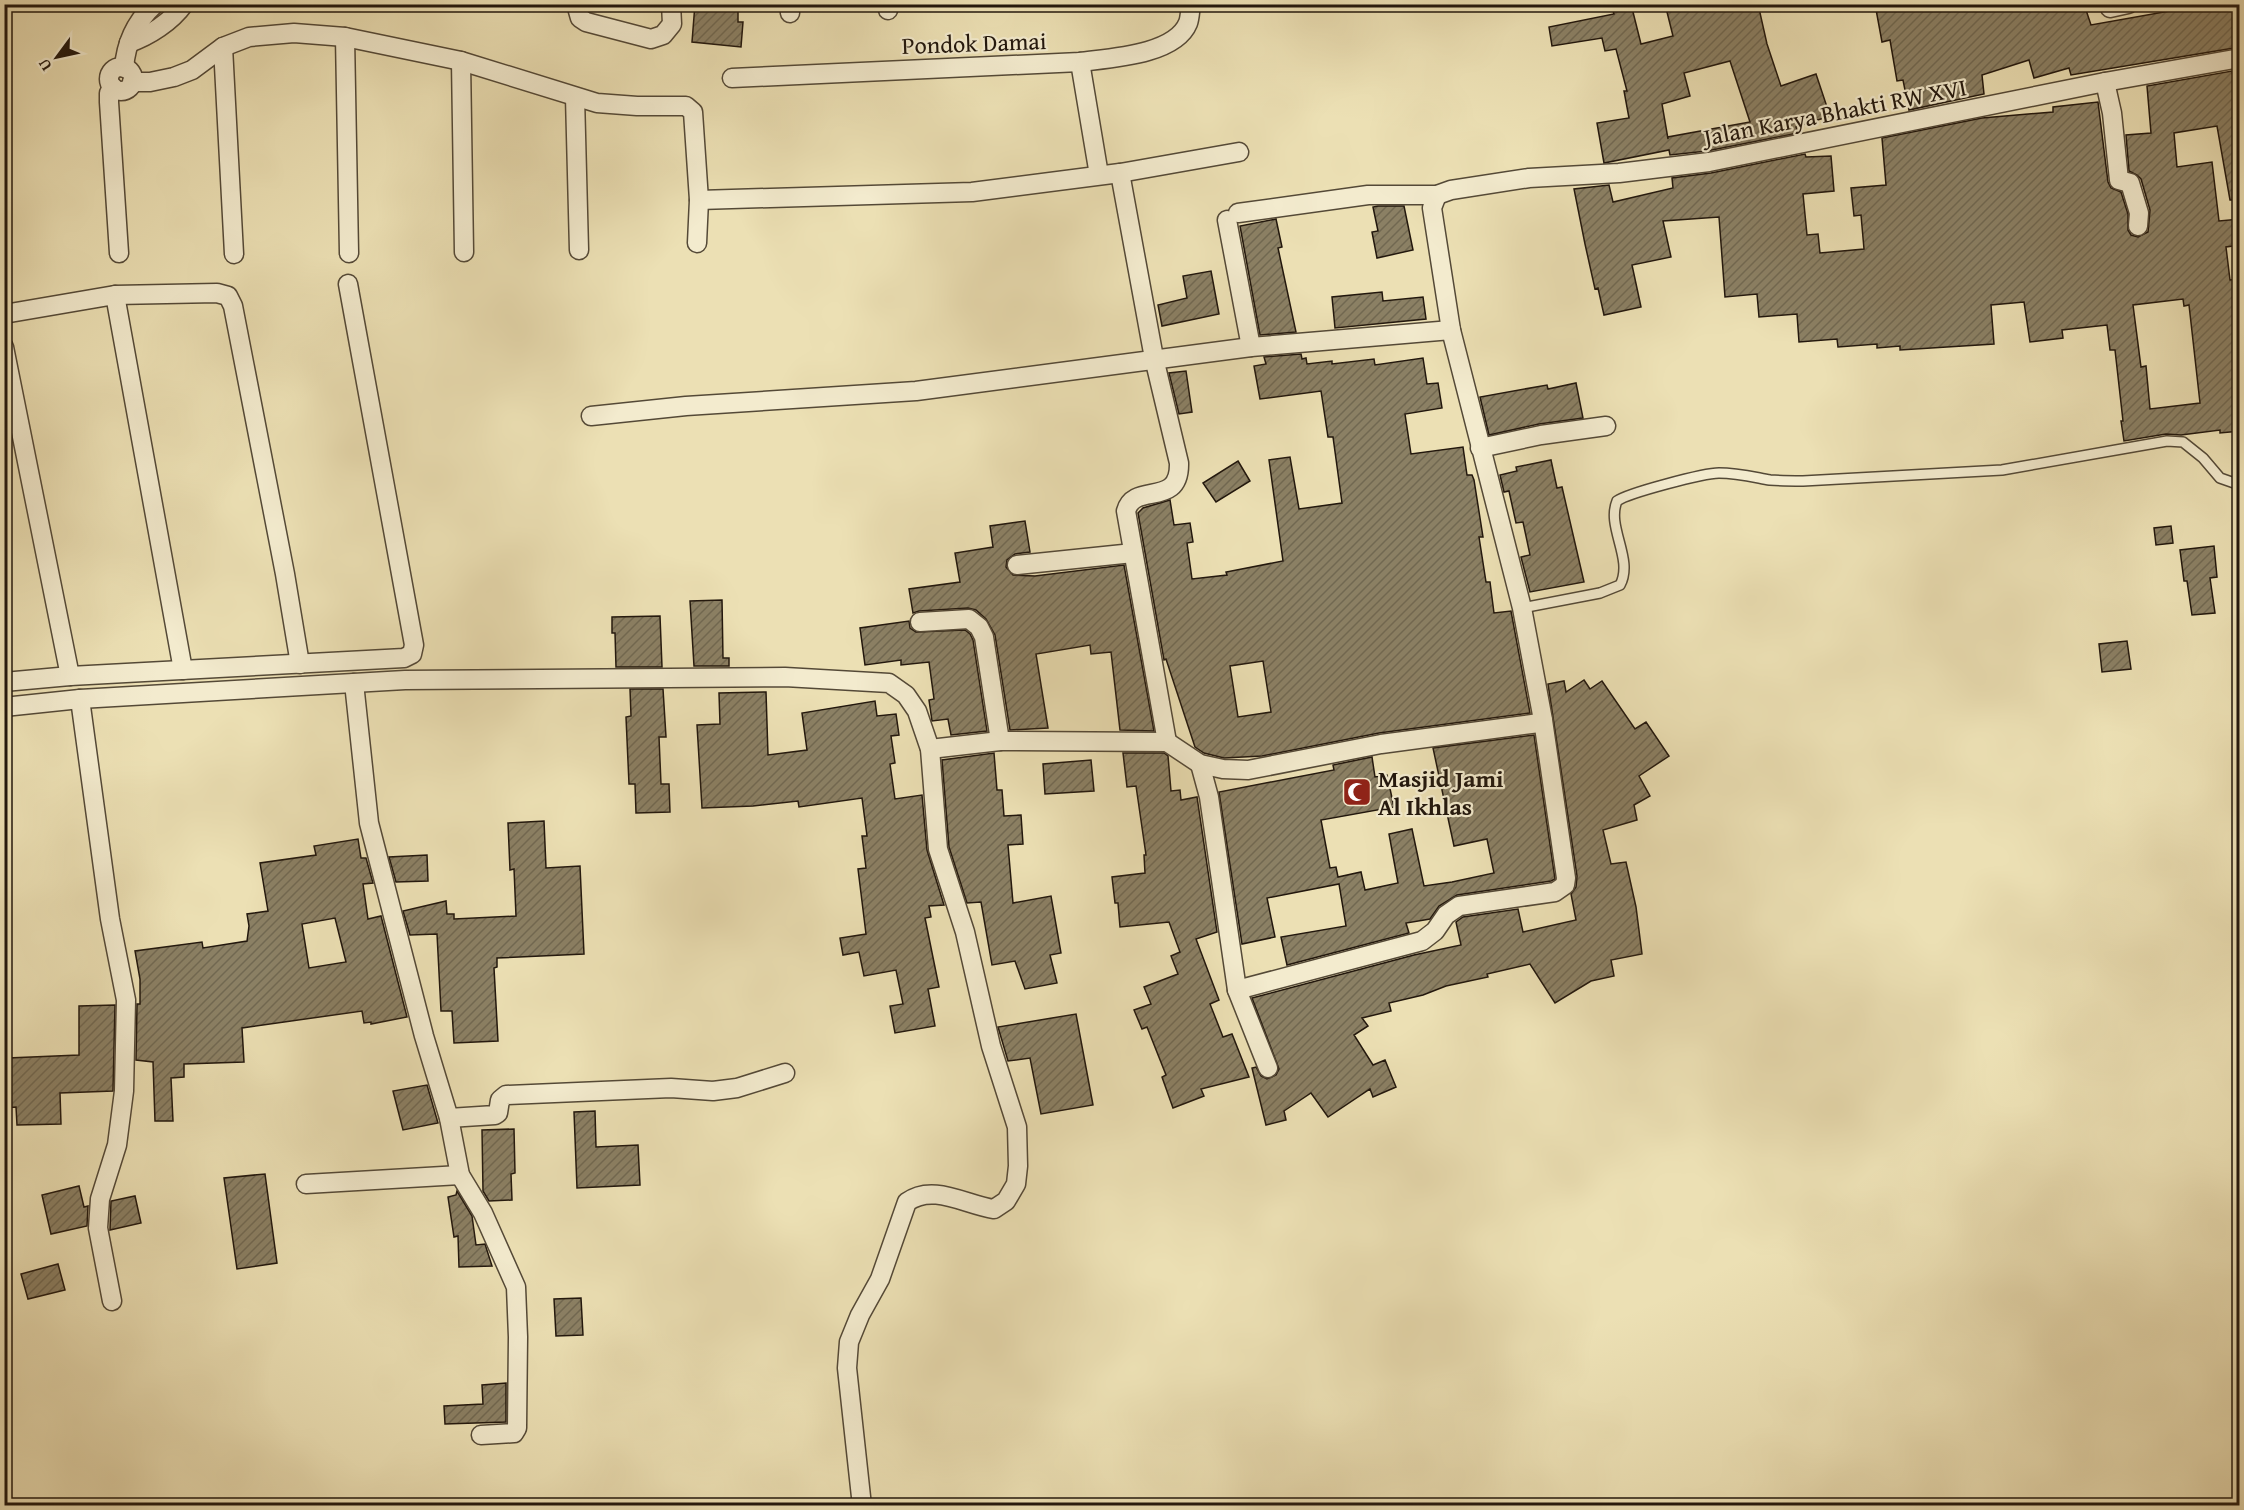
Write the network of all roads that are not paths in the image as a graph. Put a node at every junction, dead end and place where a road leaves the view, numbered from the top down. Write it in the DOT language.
graph roads {
  1 [pos="155,4"];
  2 [pos="184,4"];
  3 [pos="671,4"];
  4 [pos="1191,4"];
  5 [pos="578,11"];
  6 [pos="345,37"];
  7 [pos="129,43"];
  8 [pos="223,47"];
  9 [pos="2240,58"];
  10 [pos="460,61"];
  11 [pos="1080,62"];
  12 [pos="128,75"];
  13 [pos="732,78"];
  14 [pos="2105,82"];
  15 [pos="575,97"];
  16 [pos="1239,152"];
  17 [pos="1120,172"];
  18 [pos="1099,175"];
  19 [pos="1437,195"];
  20 [pos="699,200"];
  21 [pos="2138,226"];
  22 [pos="698,243"];
  23 [pos="579,250"];
  24 [pos="464,252"];
  25 [pos="119,253"];
  26 [pos="349,253"];
  27 [pos="234,254"];
  28 [pos="348,284"];
  29 [pos="115,295"];
  30 [pos="4,314"];
  31 [pos="1450,330"];
  32 [pos="4,346"];
  33 [pos="1251,347"];
  34 [pos="1154,358"];
  35 [pos="591,416"];
  36 [pos="1606,426"];
  37 [pos="1480,448"];
  38 [pos="2240,485"];
  39 [pos="1133,553"];
  40 [pos="1017,565"];
  41 [pos="1522,608"];
  42 [pos="920,622"];
  43 [pos="300,664"];
  44 [pos="227,669"];
  45 [pos="183,670"];
  46 [pos="70,676"];
  47 [pos="4,682"];
  48 [pos="354,683"];
  49 [pos="229,689"];
  50 [pos="80,699"];
  51 [pos="4,707"];
  52 [pos="1543,720"];
  53 [pos="1000,741"];
  54 [pos="1167,742"];
  55 [pos="930,749"];
  56 [pos="1200,764"];
  57 [pos="1238,990"];
  58 [pos="1268,1068"];
  59 [pos="785,1073"];
  60 [pos="449,1118"];
  61 [pos="460,1175"];
  62 [pos="306,1184"];
  63 [pos="112,1301"];
  64 [pos="481,1434"];
  65 [pos="862,1506"];
  1 -- 7 [label="street"];
  2 -- 7 [label="street"];
  3 -- 5 [label="street"];
  4 -- 11 [label="street, Pondok Damai"];
  6 -- 8 [label="street"];
  6 -- 10 [label="street"];
  6 -- 26 [label="street"];
  7 -- 12 [label="street"];
  8 -- 12 [label="street"];
  8 -- 27 [label="street"];
  9 -- 14 [label="street, Jalan Karya Bhakti RW XVI"];
  10 -- 15 [label="street"];
  10 -- 24 [label="street"];
  11 -- 13 [label="street, Pondok Damai"];
  11 -- 18 [label="street"];
  12 -- 25 [label="street"];
  14 -- 19 [label="street, Jalan Karya Bhakti RW XVI"];
  14 -- 21 [label="street"];
  15 -- 20 [label="street"];
  15 -- 23 [label="street"];
  16 -- 17 [label="street"];
  17 -- 18 [label="street"];
  17 -- 34 [label="street"];
  18 -- 20 [label="street"];
  19 -- 31 [label="street"];
  19 -- 33 [label="street, Jalan Karya Bhakti RW XVI"];
  20 -- 22 [label="street"];
  28 -- 43 [label="street"];
  29 -- 30 [label="street"];
  29 -- 43 [label="street"];
  29 -- 45 [label="street"];
  31 -- 33 [label="street"];
  31 -- 37 [label="street"];
  32 -- 46 [label="street"];
  33 -- 34 [label="street"];
  34 -- 35 [label="street"];
  34 -- 39 [label="street"];
  36 -- 37 [label="street"];
  37 -- 41 [label="street"];
  38 -- 41 [label="lane"];
  39 -- 40 [label="street"];
  39 -- 54 [label="street"];
  41 -- 52 [label="street"];
  42 -- 53 [label="street"];
  43 -- 44 [label="street"];
  44 -- 45 [label="street"];
  44 -- 49 [label="street"];
  45 -- 46 [label="street"];
  46 -- 47 [label="street"];
  48 -- 49 [label="street"];
  48 -- 55 [label="street"];
  48 -- 60 [label="street"];
  49 -- 50 [label="street"];
  50 -- 51 [label="street"];
  50 -- 63 [label="street"];
  52 -- 56 [label="street"];
  52 -- 57 [label="street"];
  53 -- 54 [label="street"];
  53 -- 55 [label="street"];
  54 -- 56 [label="street"];
  55 -- 65 [label="street"];
  56 -- 57 [label="street"];
  57 -- 58 [label="street"];
  59 -- 60 [label="street"];
  60 -- 61 [label="street"];
  61 -- 62 [label="street"];
  61 -- 64 [label="street"];
}
